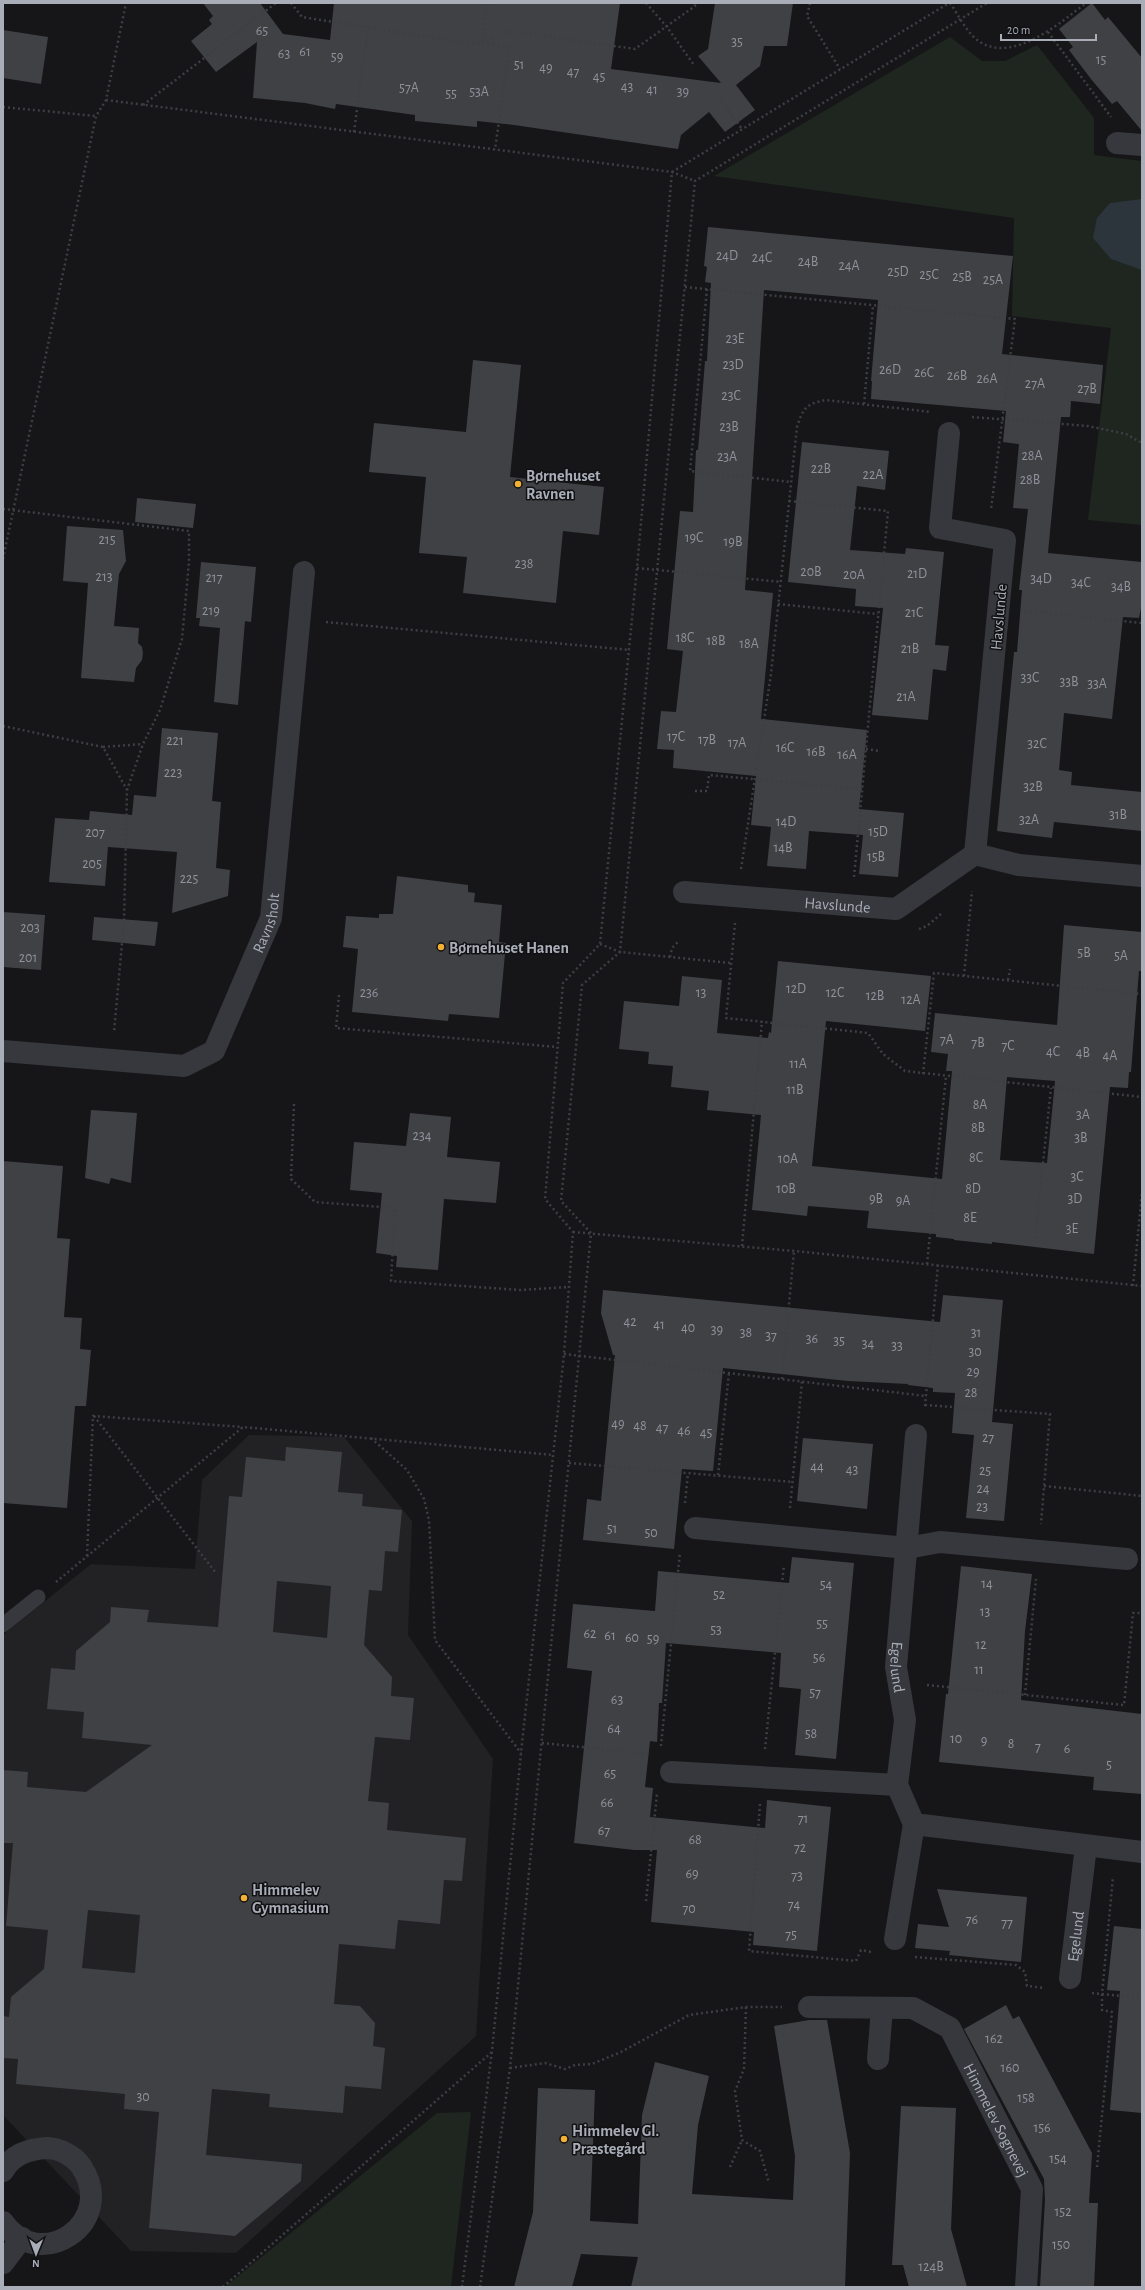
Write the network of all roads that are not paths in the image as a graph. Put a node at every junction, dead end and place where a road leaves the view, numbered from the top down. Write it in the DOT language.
graph roads {
  1 [pos="949,433"];
  2 [pos="304,572"];
  3 [pos="975,854"];
  4 [pos="1142,876"];
  5 [pos="684,892"];
  6 [pos="3,1052"];
  7 [pos="916,1435"];
  8 [pos="695,1528"];
  9 [pos="907,1548"];
  10 [pos="1127,1559"];
  11 [pos="38,1598"];
  12 [pos="3,1625"];
  13 [pos="671,1772"];
  14 [pos="897,1784"];
  15 [pos="914,1824"];
  16 [pos="1086,1846"];
  17 [pos="1142,1852"];
  18 [pos="895,1938"];
  19 [pos="1070,1978"];
  20 [pos="809,2007"];
  21 [pos="882,2008"];
  22 [pos="878,2059"];
  23 [pos="3,2171"];
  24 [pos="3,2222"];
  25 [pos="22,2238"];
  26 [pos="3,2263"];
  27 [pos="1026,2287"];
  1 -- 3 [label="street, Havslunde"];
  2 -- 6 [label="street, Ravnsholt"];
  3 -- 4 [label="street"];
  3 -- 5 [label="street, Havslunde"];
  7 -- 9 [label="street, Egelund"];
  8 -- 9 [label="street"];
  9 -- 10 [label="street"];
  9 -- 14 [label="street, Egelund"];
  11 -- 12 [label="lane"];
  13 -- 14 [label="street"];
  14 -- 15 [label="street"];
  15 -- 16 [label="street"];
  15 -- 18 [label="street"];
  16 -- 17 [label="street"];
  16 -- 19 [label="street, Egelund"];
  20 -- 21 [label="street, Himmelev Sognevej"];
  21 -- 22 [label="street"];
  21 -- 27 [label="street, Himmelev Sognevej"];
  23 -- 25 [label="street"];
  24 -- 25 [label="street"];
  25 -- 26 [label="street"];
}
